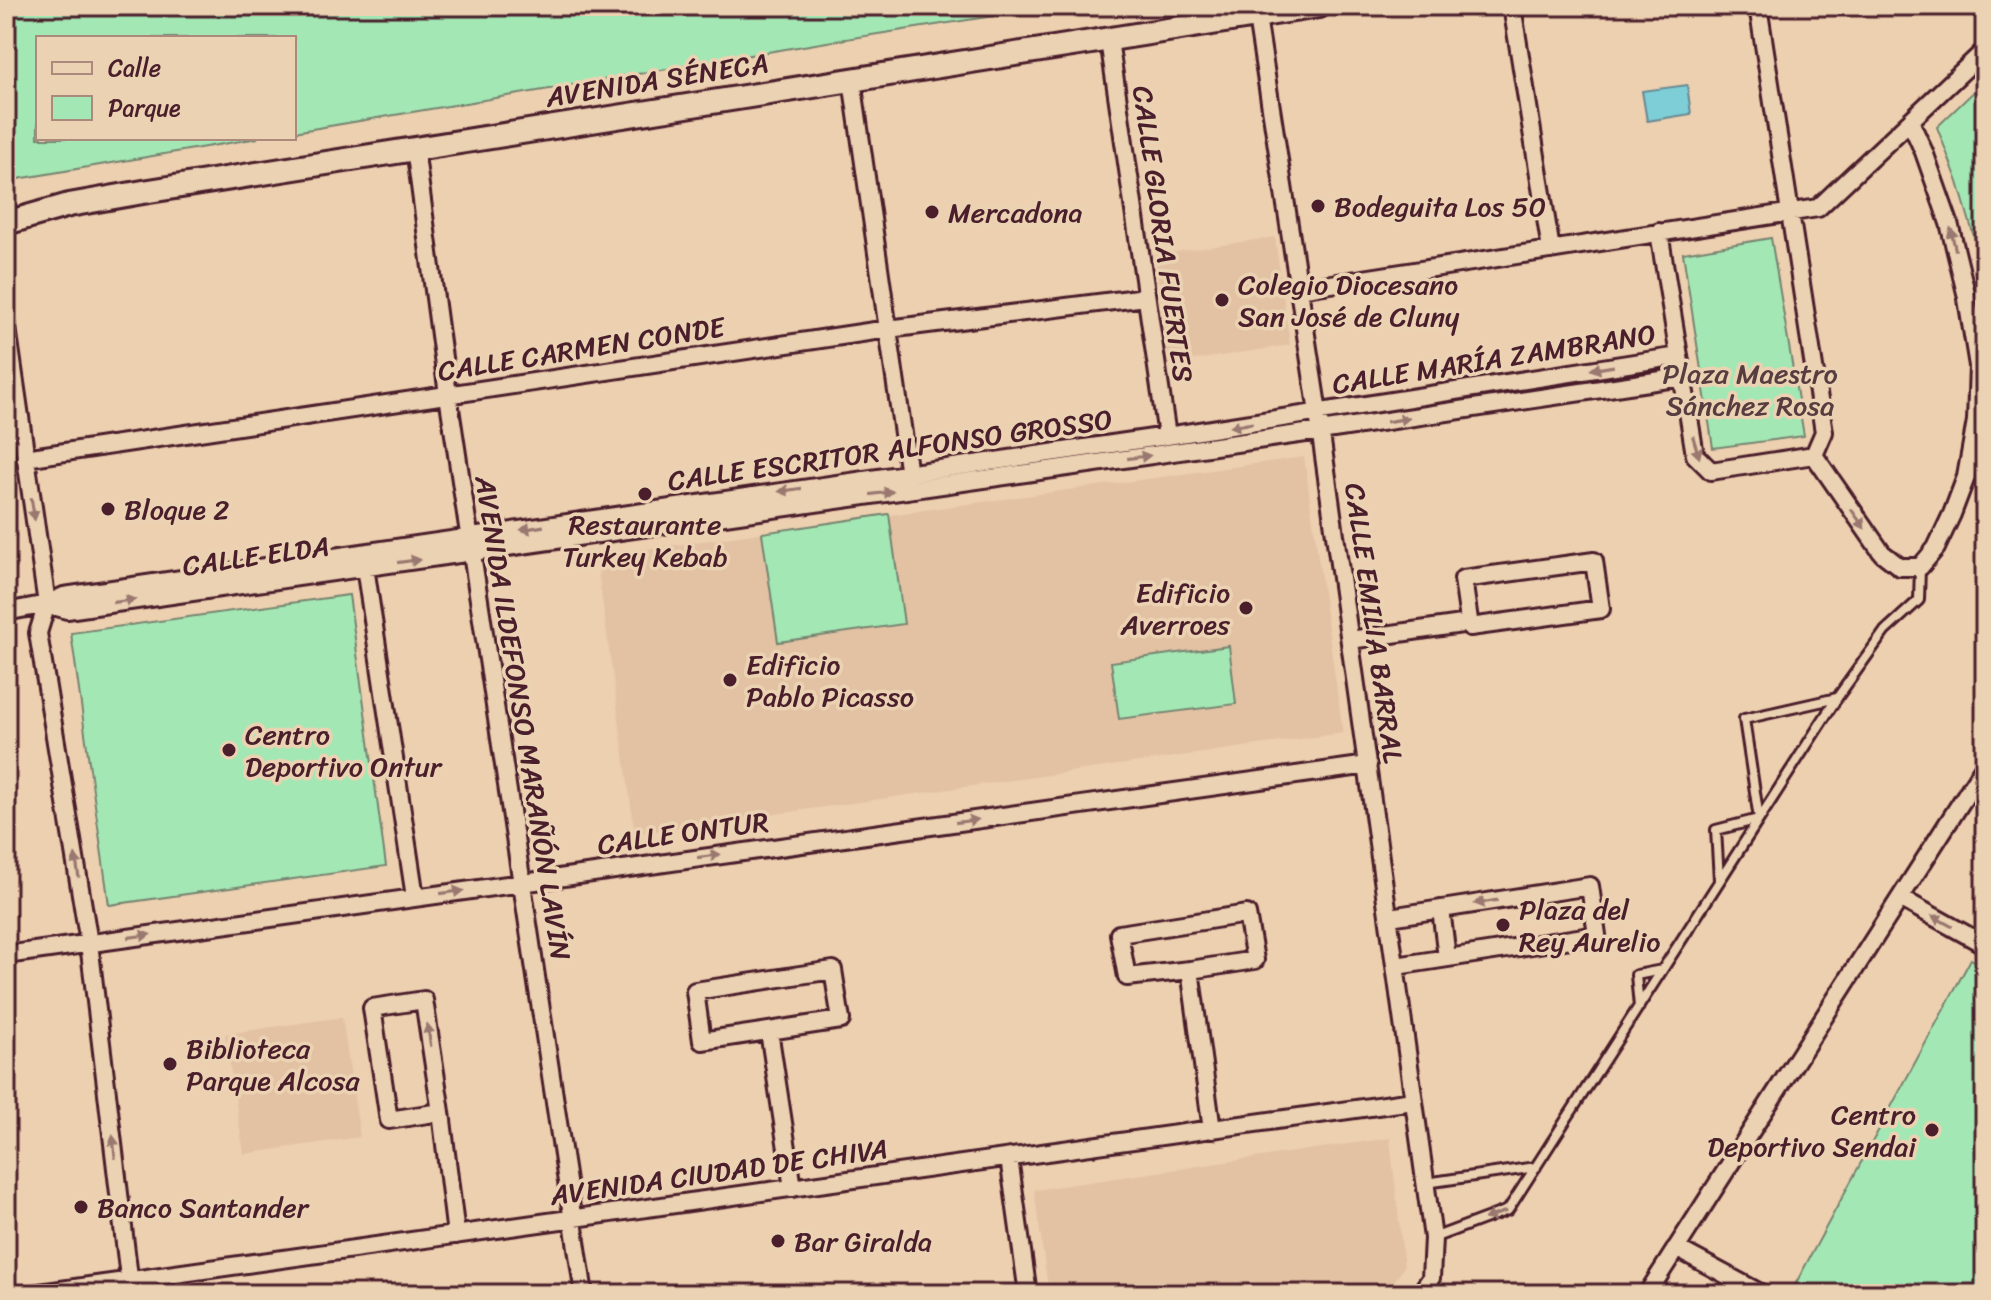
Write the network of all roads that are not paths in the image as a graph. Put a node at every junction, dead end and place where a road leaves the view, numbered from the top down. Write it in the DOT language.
graph roads {
  1 [pos="1319,6"];
  2 [pos="1512,6"];
  3 [pos="1758,6"];
  4 [pos="1257,17"];
  5 [pos="1109,40"];
  6 [pos="1985,50"];
  7 [pos="852,80"];
  8 [pos="1910,121"];
  9 [pos="415,148"];
  10 [pos="1791,212"];
  11 [pos="6,223"];
  12 [pos="1659,232"];
  13 [pos="1551,250"];
  14 [pos="1299,289"];
  15 [pos="1146,297"];
  16 [pos="6,320"];
  17 [pos="888,329"];
  18 [pos="1679,356"];
  19 [pos="1682,377"];
  20 [pos="448,395"];
  21 [pos="1318,413"];
  22 [pos="1320,431"];
  23 [pos="1167,436"];
  24 [pos="1814,455"];
  25 [pos="25,458"];
  26 [pos="910,480"];
  27 [pos="471,545"];
  28 [pos="365,567"];
  29 [pos="1920,567"];
  30 [pos="47,604"];
  31 [pos="6,612"];
  32 [pos="1469,623"];
  33 [pos="1350,640"];
  34 [pos="1837,698"];
  35 [pos="1368,765"];
  36 [pos="1984,767"];
  37 [pos="1759,819"];
  38 [pos="1719,881"];
  39 [pos="522,882"];
  40 [pos="415,897"];
  41 [pos="1900,898"];
  42 [pos="1441,909"];
  43 [pos="1390,917"];
  44 [pos="89,943"];
  45 [pos="1985,945"];
  46 [pos="6,955"];
  47 [pos="1447,958"];
  48 [pos="1396,966"];
  49 [pos="1190,970"];
  50 [pos="1662,970"];
  51 [pos="1639,1007"];
  52 [pos="769,1031"];
  53 [pos="1413,1101"];
  54 [pos="441,1112"];
  55 [pos="1212,1130"];
  56 [pos="1009,1158"];
  57 [pos="1536,1167"];
  58 [pos="1425,1183"];
  59 [pos="793,1188"];
  60 [pos="573,1220"];
  61 [pos="456,1235"];
  62 [pos="1433,1238"];
  63 [pos="1676,1248"];
  64 [pos="130,1287"];
  65 [pos="32,1294"];
  66 [pos="584,1294"];
  67 [pos="1028,1294"];
  68 [pos="1420,1294"];
  69 [pos="1647,1294"];
  70 [pos="1762,1294"];
  1 -- 4 [label="street, AVENIDA SÉNECA"];
  2 -- 13 [label="street"];
  3 -- 10 [label="street"];
  4 -- 5 [label="street, AVENIDA SÉNECA"];
  4 -- 14 [label="street, CALLE EMILIA BARRAL"];
  5 -- 7 [label="street, AVENIDA SÉNECA"];
  5 -- 15 [label="street, CALLE GLORIA FUERTES"];
  6 -- 8 [label="street"];
  7 -- 9 [label="street, AVENIDA SÉNECA"];
  7 -- 17 [label="street"];
  8 -- 10 [label="street"];
  29 -- 8 [label="street, one-way"];
  9 -- 11 [label="street, AVENIDA SÉNECA"];
  9 -- 20 [label="street, AVENIDA ILDEFONSO MARAÑÓN LAVÍN"];
  10 -- 12 [label="street"];
  10 -- 24 [label="street"];
  12 -- 13 [label="street"];
  12 -- 18 [label="street"];
  13 -- 14 [label="street"];
  14 -- 21 [label="street, CALLE EMILIA BARRAL"];
  15 -- 17 [label="street, CALLE CARMEN CONDE"];
  15 -- 23 [label="street, CALLE GLORIA FUERTES"];
  16 -- 25 [label="street"];
  17 -- 20 [label="street, CALLE CARMEN CONDE"];
  17 -- 26 [label="street"];
  18 -- 19 [label="street"];
  18 -- 21 [label="street, CALLE MARÍA ZAMBRANO, one-way"];
  22 -- 19 [label="street, CALLE MARÍA ZAMBRANO, one-way"];
  19 -- 24 [label="street, one-way"];
  20 -- 25 [label="street, CALLE CARMEN CONDE"];
  20 -- 27 [label="street, AVENIDA ILDEFONSO MARAÑÓN LAVÍN"];
  21 -- 22 [label="street, CALLE EMILIA BARRAL"];
  21 -- 23 [label="street, CALLE ESCRITOR ALFONSO GROSSO, one-way"];
  26 -- 22 [label="street, CALLE ESCRITOR ALFONSO GROSSO, one-way"];
  22 -- 33 [label="street, CALLE EMILIA BARRAL"];
  23 -- 26 [label="street, CALLE ESCRITOR ALFONSO GROSSO"];
  24 -- 29 [label="street, one-way"];
  25 -- 30 [label="street, one-way"];
  26 -- 27 [label="street, CALLE ESCRITOR ALFONSO GROSSO"];
  28 -- 27 [label="street, CALLE ELDA, one-way"];
  27 -- 30 [label="street, CALLE ELDA"];
  27 -- 39 [label="street, AVENIDA ILDEFONSO MARAÑÓN LAVÍN"];
  30 -- 28 [label="street, CALLE ELDA, one-way"];
  28 -- 40 [label="street"];
  29 -- 34 [label="lane"];
  30 -- 31 [label="street, CALLE ELDA"];
  44 -- 30 [label="street, one-way"];
  32 -- 32 [label="street"];
  32 -- 33 [label="street"];
  33 -- 35 [label="street, CALLE EMILIA BARRAL"];
  34 -- 37 [label="lane"];
  34 -- 37 [label="lane"];
  39 -- 35 [label="street, CALLE ONTUR, one-way"];
  35 -- 43 [label="street, CALLE EMILIA BARRAL"];
  36 -- 41 [label="street"];
  37 -- 38 [label="lane"];
  37 -- 38 [label="lane"];
  38 -- 50 [label="lane"];
  40 -- 39 [label="street, CALLE ONTUR, one-way"];
  39 -- 60 [label="street, AVENIDA ILDEFONSO MARAÑÓN LAVÍN"];
  44 -- 40 [label="street, CALLE ONTUR, one-way"];
  45 -- 41 [label="street, one-way"];
  41 -- 63 [label="street"];
  42 -- 43 [label="street"];
  42 -- 47 [label="street"];
  47 -- 42 [label="street, one-way"];
  43 -- 48 [label="street, CALLE EMILIA BARRAL"];
  44 -- 46 [label="street, CALLE ONTUR"];
  64 -- 44 [label="street, one-way"];
  47 -- 48 [label="street"];
  48 -- 53 [label="street, CALLE EMILIA BARRAL"];
  49 -- 49 [label="street"];
  49 -- 55 [label="street"];
  50 -- 51 [label="lane"];
  50 -- 51 [label="lane"];
  51 -- 57 [label="lane"];
  52 -- 52 [label="street"];
  52 -- 59 [label="street"];
  53 -- 55 [label="street, AVENIDA CIUDAD DE CHIVA"];
  53 -- 58 [label="street, CALLE EMILIA BARRAL"];
  54 -- 54 [label="street, one-way"];
  54 -- 61 [label="street"];
  55 -- 56 [label="street, AVENIDA CIUDAD DE CHIVA"];
  56 -- 59 [label="street, AVENIDA CIUDAD DE CHIVA"];
  56 -- 67 [label="street"];
  57 -- 58 [label="lane"];
  57 -- 62 [label="lane, one-way"];
  58 -- 62 [label="street, CALLE EMILIA BARRAL"];
  59 -- 60 [label="street, AVENIDA CIUDAD DE CHIVA"];
  60 -- 61 [label="street, AVENIDA CIUDAD DE CHIVA"];
  60 -- 66 [label="street, AVENIDA ILDEFONSO MARAÑÓN LAVÍN"];
  61 -- 64 [label="street, AVENIDA CIUDAD DE CHIVA"];
  62 -- 68 [label="street, CALLE EMILIA BARRAL"];
  63 -- 69 [label="street"];
  63 -- 70 [label="street"];
  64 -- 65 [label="street, AVENIDA CIUDAD DE CHIVA"];
}
